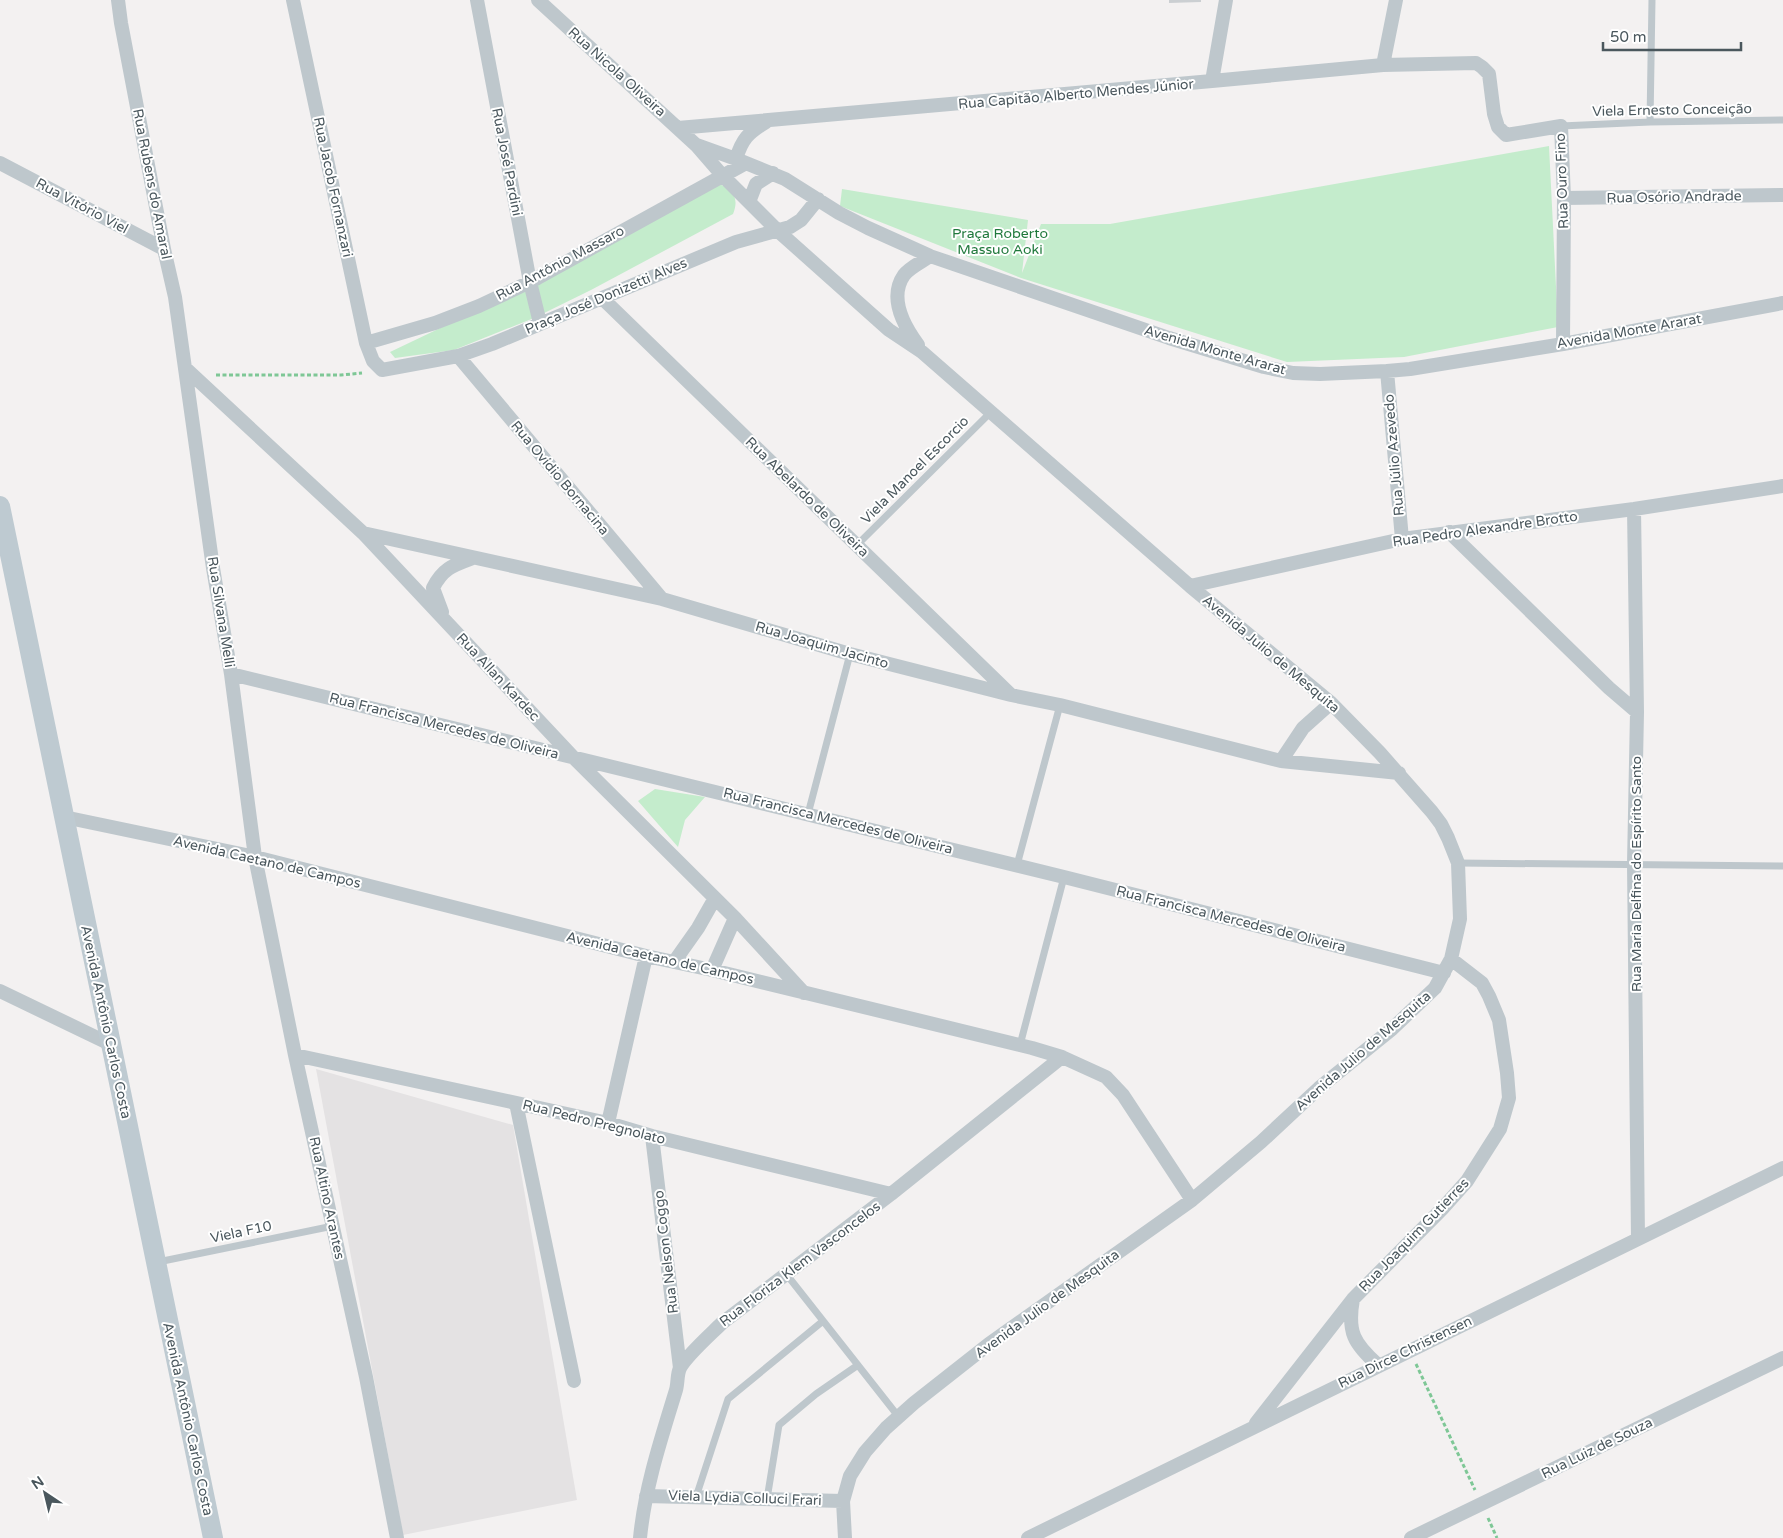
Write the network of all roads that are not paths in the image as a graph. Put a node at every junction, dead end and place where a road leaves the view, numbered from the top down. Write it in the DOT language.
graph roads {
  1 [pos="118,0"];
  2 [pos="293,0"];
  3 [pos="477,0"];
  4 [pos="538,0"];
  5 [pos="1226,0"];
  6 [pos="1396,0"];
  7 [pos="1652,0"];
  8 [pos="1383,64"];
  9 [pos="1212,82"];
  10 [pos="1783,120"];
  11 [pos="768,121"];
  12 [pos="1650,122"];
  13 [pos="1561,126"];
  14 [pos="678,128"];
  15 [pos="696,145"];
  16 [pos="741,161"];
  17 [pos="0,163"];
  18 [pos="772,173"];
  19 [pos="722,175"];
  20 [pos="1783,196"];
  21 [pos="1564,198"];
  22 [pos="818,199"];
  23 [pos="749,202"];
  24 [pos="778,231"];
  25 [pos="164,249"];
  26 [pos="930,256"];
  27 [pos="530,282"];
  28 [pos="602,298"];
  29 [pos="1783,303"];
  30 [pos="540,323"];
  31 [pos="366,343"];
  32 [pos="1563,344"];
  33 [pos="922,352"];
  34 [pos="458,356"];
  35 [pos="185,368"];
  36 [pos="382,370"];
  37 [pos="1387,371"];
  38 [pos="991,412"];
  39 [pos="1783,486"];
  40 [pos="0,507"];
  41 [pos="1634,509"];
  42 [pos="1449,532"];
  43 [pos="363,533"];
  44 [pos="1402,539"];
  45 [pos="857,546"];
  46 [pos="474,557"];
  47 [pos="1190,586"];
  48 [pos="662,599"];
  49 [pos="447,622"];
  50 [pos="850,654"];
  51 [pos="231,674"];
  52 [pos="1011,695"];
  53 [pos="1331,703"];
  54 [pos="1060,705"];
  55 [pos="1637,712"];
  56 [pos="573,756"];
  57 [pos="1281,762"];
  58 [pos="1399,773"];
  59 [pos="808,814"];
  60 [pos="64,817"];
  61 [pos="255,857"];
  62 [pos="1458,863"];
  63 [pos="1634,864"];
  64 [pos="1017,865"];
  65 [pos="1783,866"];
  66 [pos="1064,877"];
  67 [pos="715,898"];
  68 [pos="735,918"];
  69 [pos="646,956"];
  70 [pos="1451,959"];
  71 [pos="674,962"];
  72 [pos="712,970"];
  73 [pos="1444,974"];
  74 [pos="0,991"];
  75 [pos="804,993"];
  76 [pos="110,1044"];
  77 [pos="1020,1045"];
  78 [pos="295,1055"];
  79 [pos="1062,1057"];
  80 [pos="516,1103"];
  81 [pos="608,1123"];
  82 [pos="652,1136"];
  83 [pos="1783,1168"];
  84 [pos="891,1194"];
  85 [pos="1192,1200"];
  86 [pos="333,1226"];
  87 [pos="1638,1239"];
  88 [pos="155,1263"];
  89 [pos="787,1275"];
  90 [pos="1353,1299"];
  91 [pos="823,1321"];
  92 [pos="1783,1358"];
  93 [pos="858,1365"];
  94 [pos="1378,1365"];
  95 [pos="680,1368"];
  96 [pos="574,1381"];
  97 [pos="898,1416"];
  98 [pos="1254,1426"];
  99 [pos="646,1496"];
  100 [pos="696,1497"];
  101 [pos="767,1499"];
  102 [pos="843,1501"];
  103 [pos="213,1538"];
  104 [pos="397,1538"];
  105 [pos="640,1538"];
  106 [pos="845,1538"];
  107 [pos="1028,1538"];
  108 [pos="1411,1538"];
  1 -- 25 [label="street, Rua Rubens do Amaral"];
  2 -- 31 [label="street, Rua Jacob Fornanzari"];
  3 -- 27 [label="street, Rua José Pardini"];
  4 -- 14 [label="street, Rua Nicola Oliveira"];
  5 -- 9 [label="street"];
  6 -- 8 [label="street"];
  7 -- 12 [label="lane"];
  8 -- 9 [label="street, Rua Capitão Alberto Mendes Júnior"];
  8 -- 13 [label="street, Rua Ouro Fino"];
  9 -- 11 [label="street, Rua Capitão Alberto Mendes Júnior"];
  10 -- 12 [label="lane, Viela Ernesto Conceição"];
  11 -- 14 [label="street, Rua Capitão Alberto Mendes Júnior"];
  11 -- 16 [label="street, Rua Capitão Alberto Mendes Júnior"];
  12 -- 13 [label="lane, Viela Ernesto Conceição"];
  13 -- 21 [label="street, Rua Ouro Fino"];
  14 -- 15 [label="street, Rua Nicola Oliveira"];
  15 -- 16 [label="street, Rua Nicola Oliveira"];
  15 -- 19 [label="street, Rua Nicola Oliveira"];
  16 -- 18 [label="street, Rua Nicola Oliveira"];
  16 -- 19 [label="street, Rua Antônio Massaro"];
  17 -- 25 [label="street, Rua Vitório Viel"];
  18 -- 22 [label="street, Rua Nicola Oliveira"];
  18 -- 23 [label="street"];
  19 -- 23 [label="street, Rua Nicola Oliveira"];
  19 -- 27 [label="street, Rua Antônio Massaro"];
  20 -- 21 [label="street, Rua Osório Andrade"];
  21 -- 32 [label="street, Rua Ouro Fino"];
  22 -- 24 [label="street, Praça José Donizetti Alves"];
  22 -- 26 [label="street, Avenida Monte Ararat"];
  23 -- 24 [label="street, Rua Nicola Oliveira"];
  24 -- 28 [label="street, Praça José Donizetti Alves"];
  24 -- 33 [label="street, Avenida Julio de Mesquita"];
  25 -- 35 [label="street, Rua Rubens do Amaral"];
  26 -- 33 [label="street, Avenida Julio de Mesquita"];
  26 -- 37 [label="street, Avenida Monte Ararat"];
  27 -- 30 [label="street, Rua José Pardini"];
  27 -- 31 [label="street, Rua Antônio Massaro"];
  28 -- 30 [label="street, Praça José Donizetti Alves"];
  28 -- 45 [label="street, Rua Abelardo de Oliveira"];
  29 -- 32 [label="street, Avenida Monte Ararat"];
  30 -- 34 [label="street, Praça José Donizetti Alves"];
  31 -- 36 [label="street, Rua Jacob Fornanzari"];
  32 -- 37 [label="street, Avenida Monte Ararat"];
  33 -- 38 [label="street, Avenida Julio de Mesquita"];
  34 -- 36 [label="street, Praça José Donizetti Alves"];
  34 -- 48 [label="street, Rua Ovídio Bornacina"];
  35 -- 43 [label="street, Rua Allan Kardec"];
  35 -- 51 [label="street, Rua Silvana Melli"];
  37 -- 44 [label="street, Rua Júlio Azevedo"];
  38 -- 45 [label="lane, Viela Manoel Escorcio"];
  38 -- 47 [label="street, Avenida Julio de Mesquita"];
  39 -- 41 [label="street, Rua Pedro Alexandre Brotto"];
  40 -- 60 [label="main road, Avenida Antônio Carlos Costa"];
  41 -- 42 [label="street, Rua Pedro Alexandre Brotto"];
  41 -- 55 [label="street, Rua Maria Delfina do Espírito Santo"];
  42 -- 44 [label="street, Rua Pedro Alexandre Brotto"];
  42 -- 55 [label="street"];
  43 -- 46 [label="street, Rua Joaquim Jacinto"];
  43 -- 49 [label="street, Rua Allan Kardec"];
  44 -- 47 [label="street, Rua Pedro Alexandre Brotto"];
  45 -- 52 [label="street, Rua Abelardo de Oliveira"];
  46 -- 48 [label="street, Rua Joaquim Jacinto"];
  46 -- 49 [label="street"];
  47 -- 53 [label="street, Avenida Julio de Mesquita"];
  48 -- 50 [label="street, Rua Joaquim Jacinto"];
  49 -- 56 [label="street, Rua Allan Kardec"];
  50 -- 52 [label="street, Rua Joaquim Jacinto"];
  50 -- 59 [label="lane"];
  51 -- 56 [label="street, Rua Francisca Mercedes de Oliveira"];
  51 -- 61 [label="street, Rua Silvana Melli"];
  52 -- 54 [label="street, Rua Joaquim Jacinto"];
  53 -- 57 [label="street"];
  53 -- 58 [label="street, Avenida Julio de Mesquita"];
  54 -- 57 [label="street, Rua Joaquim Jacinto"];
  54 -- 64 [label="lane"];
  55 -- 63 [label="street, Rua Maria Delfina do Espírito Santo"];
  56 -- 59 [label="street, Rua Francisca Mercedes de Oliveira"];
  56 -- 67 [label="street, Rua Allan Kardec"];
  57 -- 58 [label="street, Rua Joaquim Jacinto"];
  58 -- 62 [label="street, Avenida Julio de Mesquita"];
  59 -- 64 [label="street, Rua Francisca Mercedes de Oliveira"];
  60 -- 61 [label="street, Avenida Caetano de Campos"];
  60 -- 76 [label="main road, Avenida Antônio Carlos Costa"];
  61 -- 69 [label="street, Avenida Caetano de Campos"];
  61 -- 78 [label="street, Rua Altino Arantes"];
  62 -- 63 [label="lane"];
  62 -- 70 [label="street, Avenida Julio de Mesquita"];
  63 -- 65 [label="lane"];
  63 -- 87 [label="street, Rua Maria Delfina do Espírito Santo"];
  64 -- 66 [label="street, Rua Francisca Mercedes de Oliveira"];
  66 -- 73 [label="street, Rua Francisca Mercedes de Oliveira"];
  66 -- 77 [label="lane"];
  67 -- 68 [label="street, Rua Allan Kardec"];
  67 -- 71 [label="street"];
  68 -- 72 [label="street"];
  68 -- 75 [label="street, Rua Allan Kardec"];
  69 -- 71 [label="street, Avenida Caetano de Campos"];
  69 -- 81 [label="street"];
  70 -- 73 [label="street, Avenida Julio de Mesquita"];
  70 -- 90 [label="street, Rua Joaquim Gutierres"];
  71 -- 72 [label="street, Avenida Caetano de Campos"];
  72 -- 75 [label="street, Avenida Caetano de Campos"];
  73 -- 85 [label="street, Avenida Julio de Mesquita"];
  74 -- 76 [label="street"];
  75 -- 77 [label="street, Avenida Caetano de Campos"];
  76 -- 88 [label="main road, Avenida Antônio Carlos Costa"];
  77 -- 79 [label="street, Avenida Caetano de Campos"];
  78 -- 80 [label="street, Rua Pedro Pregnolato"];
  78 -- 86 [label="street, Rua Altino Arantes"];
  79 -- 84 [label="street, Rua Floriza Klem Vasconcelos"];
  79 -- 85 [label="street, Avenida Caetano de Campos"];
  80 -- 81 [label="street, Rua Pedro Pregnolato"];
  80 -- 96 [label="street"];
  81 -- 82 [label="street, Rua Pedro Pregnolato"];
  82 -- 84 [label="street, Rua Pedro Pregnolato"];
  82 -- 95 [label="street, Rua Nelson Coggo"];
  83 -- 87 [label="street, Rua Dirce Christensen"];
  84 -- 89 [label="street, Rua Floriza Klem Vasconcelos"];
  85 -- 97 [label="street, Avenida Julio de Mesquita"];
  86 -- 88 [label="lane, Viela F10"];
  86 -- 104 [label="street, Rua Altino Arantes"];
  87 -- 94 [label="street, Rua Dirce Christensen"];
  88 -- 103 [label="main road, Avenida Antônio Carlos Costa"];
  89 -- 91 [label="lane"];
  89 -- 95 [label="street, Rua Floriza Klem Vasconcelos"];
  90 -- 94 [label="street, Rua Joaquim Gutierres"];
  90 -- 98 [label="street, Rua Joaquim Gutierres"];
  91 -- 93 [label="lane"];
  91 -- 100 [label="lane"];
  92 -- 108 [label="street, Rua Luiz de Souza"];
  93 -- 97 [label="lane"];
  93 -- 101 [label="lane"];
  94 -- 98 [label="street, Rua Dirce Christensen"];
  95 -- 99 [label="street, Rua Floriza Klem Vasconcelos"];
  97 -- 102 [label="street, Avenida Julio de Mesquita"];
  98 -- 107 [label="street, Rua Dirce Christensen"];
  99 -- 100 [label="street, Viela Lydia Colluci Frari"];
  99 -- 105 [label="street, Rua Floriza Klem Vasconcelos"];
  100 -- 101 [label="street, Viela Lydia Colluci Frari"];
  101 -- 102 [label="street, Viela Lydia Colluci Frari"];
  102 -- 106 [label="street, Avenida Julio de Mesquita"];
}
